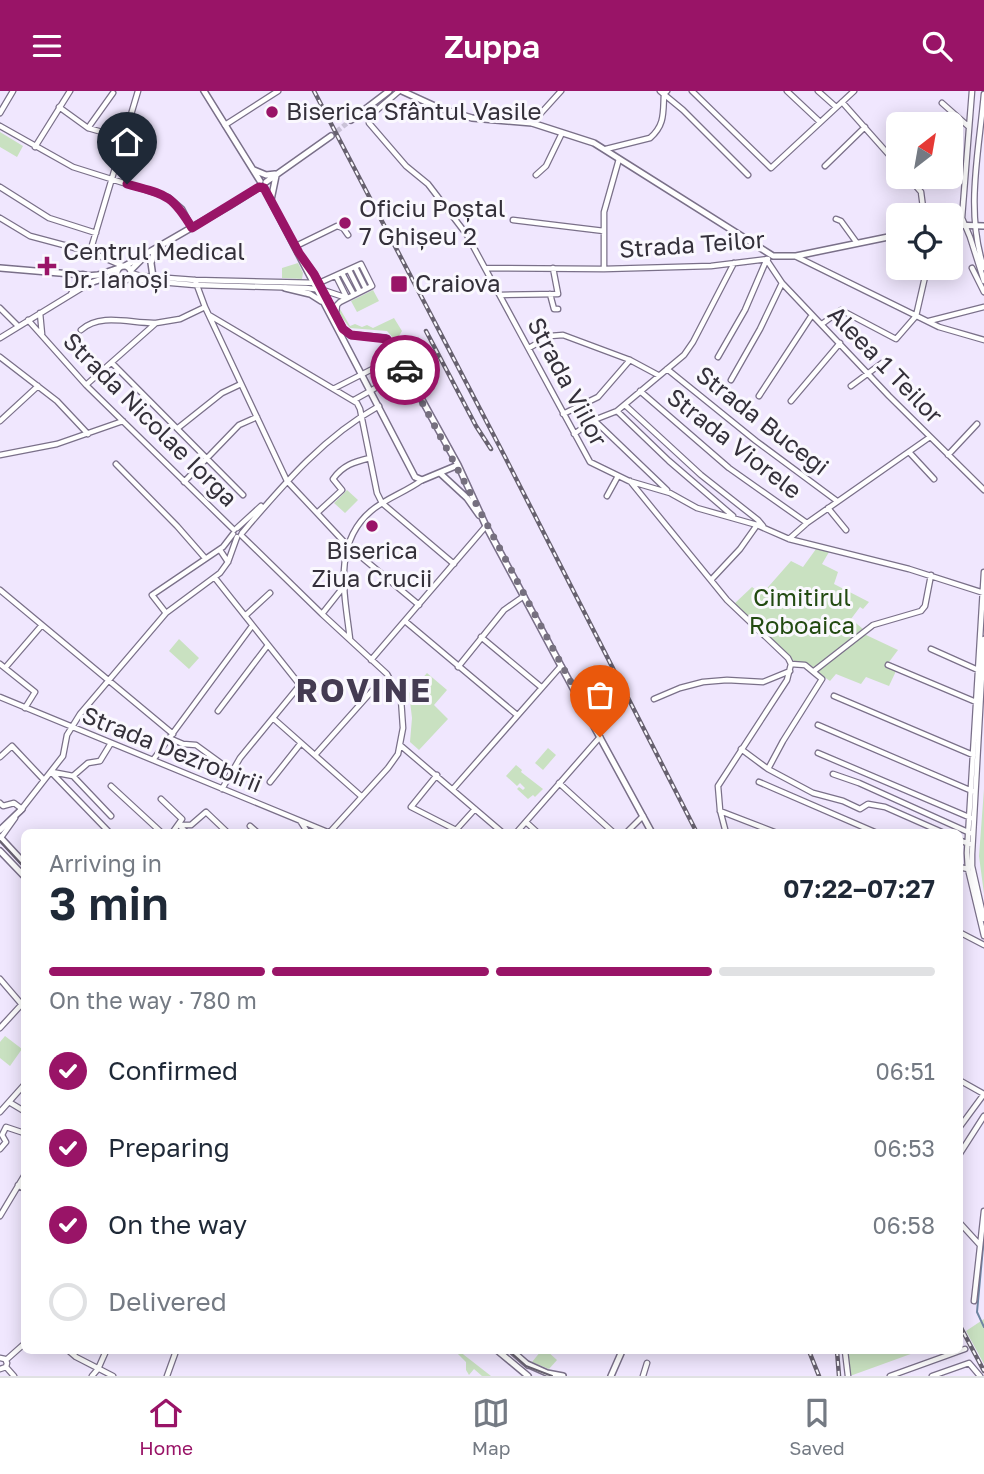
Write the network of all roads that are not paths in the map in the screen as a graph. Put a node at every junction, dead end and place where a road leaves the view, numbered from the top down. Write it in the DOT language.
graph roads {
  1 [pos="13,91"];
  2 [pos="70,91"];
  3 [pos="138,91"];
  4 [pos="204,91"];
  5 [pos="278,91"];
  6 [pos="388,91"];
  7 [pos="401,91"];
  8 [pos="561,91"];
  9 [pos="692,91"];
  10 [pos="787,91"];
  11 [pos="818,91"];
  12 [pos="854,91"];
  13 [pos="972,91"];
  14 [pos="663,92"];
  15 [pos="113,93"];
  16 [pos="984,94"];
  17 [pos="842,103"];
  18 [pos="942,103"];
  19 [pos="59,107"];
  20 [pos="836,107"];
  21 [pos="0,113"];
  22 [pos="351,120"];
  23 [pos="820,122"];
  24 [pos="532,123"];
  25 [pos="225,125"];
  26 [pos="0,126"];
  27 [pos="865,127"];
  28 [pos="969,127"];
  29 [pos="88,128"];
  30 [pos="562,132"];
  31 [pos="331,136"];
  32 [pos="124,138"];
  33 [pos="35,147"];
  34 [pos="606,149"];
  35 [pos="886,151"];
  36 [pos="619,158"];
  37 [pos="825,166"];
  38 [pos="251,167"];
  39 [pos="278,173"];
  40 [pos="536,175"];
  41 [pos="748,176"];
  42 [pos="111,180"];
  43 [pos="262,185"];
  44 [pos="0,187"];
  45 [pos="271,199"];
  46 [pos="0,218"];
  47 [pos="836,219"];
  48 [pos="513,220"];
  49 [pos="965,225"];
  50 [pos="974,225"];
  51 [pos="984,226"];
  52 [pos="192,228"];
  53 [pos="604,231"];
  54 [pos="96,233"];
  55 [pos="348,235"];
  56 [pos="886,237"];
  57 [pos="857,243"];
  58 [pos="296,246"];
  59 [pos="155,250"];
  60 [pos="90,253"];
  61 [pos="299,253"];
  62 [pos="147,254"];
  63 [pos="796,256"];
  64 [pos="769,258"];
  65 [pos="734,263"];
  66 [pos="122,266"];
  67 [pos="0,268"];
  68 [pos="486,268"];
  69 [pos="553,268"];
  70 [pos="972,268"];
  71 [pos="984,268"];
  72 [pos="604,269"];
  73 [pos="349,270"];
  74 [pos="131,271"];
  75 [pos="67,273"];
  76 [pos="342,273"];
  77 [pos="314,274"];
  78 [pos="85,275"];
  79 [pos="335,277"];
  80 [pos="153,278"];
  81 [pos="122,279"];
  82 [pos="329,279"];
  83 [pos="924,280"];
  84 [pos="984,281"];
  85 [pos="195,283"];
  86 [pos="782,283"];
  87 [pos="82,284"];
  88 [pos="318,286"];
  89 [pos="285,288"];
  90 [pos="360,292"];
  91 [pos="984,292"];
  92 [pos="550,294"];
  93 [pos="354,295"];
  94 [pos="500,295"];
  95 [pos="348,299"];
  96 [pos="325,304"];
  97 [pos="205,307"];
  98 [pos="984,307"];
  99 [pos="0,308"];
  100 [pos="558,309"];
  101 [pos="40,313"];
  102 [pos="208,314"];
  103 [pos="812,314"];
  104 [pos="336,315"];
  105 [pos="916,316"];
  106 [pos="28,320"];
  107 [pos="928,321"];
  108 [pos="156,323"];
  109 [pos="822,324"];
  110 [pos="18,326"];
  111 [pos="81,330"];
  112 [pos="42,335"];
  113 [pos="351,335"];
  114 [pos="0,338"];
  115 [pos="984,340"];
  116 [pos="346,342"];
  117 [pos="839,343"];
  118 [pos="529,348"];
  119 [pos="398,356"];
  120 [pos="0,357"];
  121 [pos="718,357"];
  122 [pos="630,360"];
  123 [pos="112,363"];
  124 [pos="882,363"];
  125 [pos="667,369"];
  126 [pos="406,372"];
  127 [pos="867,373"];
  128 [pos="362,374"];
  129 [pos="658,375"];
  130 [pos="731,380"];
  131 [pos="241,384"];
  132 [pos="86,385"];
  133 [pos="37,386"];
  134 [pos="851,386"];
  135 [pos="335,389"];
  136 [pos="371,390"];
  137 [pos="640,391"];
  138 [pos="759,396"];
  139 [pos="354,400"];
  140 [pos="790,401"];
  141 [pos="625,405"];
  142 [pos="379,406"];
  143 [pos="617,411"];
  144 [pos="563,414"];
  145 [pos="361,415"];
  146 [pos="257,417"];
  147 [pos="594,420"];
  148 [pos="0,421"];
  149 [pos="123,421"];
  150 [pos="977,424"];
  151 [pos="178,428"];
  152 [pos="574,434"];
  153 [pos="88,435"];
  154 [pos="930,437"];
  155 [pos="909,452"];
  156 [pos="0,455"];
  157 [pos="948,455"];
  158 [pos="208,458"];
  159 [pos="370,458"];
  160 [pos="116,464"];
  161 [pos="458,465"];
  162 [pos="441,474"];
  163 [pos="618,476"];
  164 [pos="934,479"];
  165 [pos="422,480"];
  166 [pos="287,481"];
  167 [pos="629,481"];
  168 [pos="184,482"];
  169 [pos="984,491"];
  170 [pos="670,493"];
  171 [pos="243,495"];
  172 [pos="607,496"];
  173 [pos="837,501"];
  174 [pos="382,503"];
  175 [pos="828,508"];
  176 [pos="317,513"];
  177 [pos="733,517"];
  178 [pos="807,523"];
  179 [pos="757,524"];
  180 [pos="486,526"];
  181 [pos="764,527"];
  182 [pos="846,530"];
  183 [pos="237,533"];
  184 [pos="789,539"];
  185 [pos="347,545"];
  186 [pos="220,550"];
  187 [pos="205,558"];
  188 [pos="228,562"];
  189 [pos="454,564"];
  190 [pos="984,572"];
  191 [pos="931,575"];
  192 [pos="215,578"];
  193 [pos="711,580"];
  194 [pos="345,585"];
  195 [pos="0,590"];
  196 [pos="270,593"];
  197 [pos="983,593"];
  198 [pos="524,595"];
  199 [pos="419,604"];
  200 [pos="166,613"];
  201 [pos="322,614"];
  202 [pos="245,617"];
  203 [pos="405,621"];
  204 [pos="42,625"];
  205 [pos="252,626"];
  206 [pos="481,638"];
  207 [pos="984,639"];
  208 [pos="350,640"];
  209 [pos="268,645"];
  210 [pos="931,649"];
  211 [pos="371,660"];
  212 [pos="0,664"];
  213 [pos="791,664"];
  214 [pos="888,665"];
  215 [pos="561,666"];
  216 [pos="458,667"];
  217 [pos="5,668"];
  218 [pos="978,670"];
  219 [pos="790,671"];
  220 [pos="814,671"];
  221 [pos="108,680"];
  222 [pos="541,687"];
  223 [pos="372,691"];
  224 [pos="834,696"];
  225 [pos="0,697"];
  226 [pos="654,699"];
  227 [pos="976,702"];
  228 [pos="25,708"];
  229 [pos="218,711"];
  230 [pos="517,715"];
  231 [pos="274,719"];
  232 [pos="818,726"];
  233 [pos="71,728"];
  234 [pos="171,736"];
  235 [pos="600,737"];
  236 [pos="111,743"];
  237 [pos="301,743"];
  238 [pos="400,744"];
  239 [pos="741,749"];
  240 [pos="818,753"];
  241 [pos="315,755"];
  242 [pos="973,755"];
  243 [pos="0,757"];
  244 [pos="153,760"];
  245 [pos="768,769"];
  246 [pos="51,772"];
  247 [pos="233,772"];
  248 [pos="833,774"];
  249 [pos="437,775"];
  250 [pos="73,776"];
  251 [pos="44,780"];
  252 [pos="270,782"];
  253 [pos="759,782"];
  254 [pos="977,782"];
  255 [pos="559,783"];
  256 [pos="984,783"];
  257 [pos="111,786"];
  258 [pos="222,789"];
  259 [pos="453,789"];
  260 [pos="972,791"];
  261 [pos="361,796"];
  262 [pos="161,799"];
  263 [pos="0,803"];
  264 [pos="22,809"];
  265 [pos="475,809"];
  266 [pos="720,810"];
  267 [pos="111,816"];
  268 [pos="643,816"];
  269 [pos="971,818"];
  270 [pos="301,821"];
  271 [pos="526,822"];
  272 [pos="337,824"];
  273 [pos="178,825"];
  274 [pos="250,826"];
  275 [pos="106,829"];
  276 [pos="158,829"];
  277 [pos="175,829"];
  278 [pos="182,829"];
  279 [pos="224,829"];
  280 [pos="253,829"];
  281 [pos="306,829"];
  282 [pos="313,829"];
  283 [pos="333,829"];
  284 [pos="338,829"];
  285 [pos="454,829"];
  286 [pos="457,829"];
  287 [pos="498,829"];
  288 [pos="520,829"];
  289 [pos="534,829"];
  290 [pos="610,829"];
  291 [pos="630,829"];
  292 [pos="650,829"];
  293 [pos="725,829"];
  294 [pos="767,829"];
  295 [pos="868,829"];
  296 [pos="935,829"];
  297 [pos="961,829"];
  298 [pos="0,830"];
  299 [pos="963,830"];
  300 [pos="970,833"];
  301 [pos="0,838"];
  302 [pos="963,842"];
  303 [pos="968,844"];
  304 [pos="0,851"];
  305 [pos="21,860"];
  306 [pos="963,868"];
  307 [pos="968,869"];
  308 [pos="21,873"];
  309 [pos="984,919"];
  310 [pos="963,934"];
  311 [pos="984,936"];
  312 [pos="984,944"];
  313 [pos="0,979"];
  314 [pos="21,1004"];
  315 [pos="21,1008"];
  316 [pos="0,1028"];
  317 [pos="963,1082"];
  318 [pos="21,1089"];
  319 [pos="984,1094"];
  320 [pos="9,1102"];
  321 [pos="21,1109"];
  322 [pos="0,1112"];
  323 [pos="984,1116"];
  324 [pos="963,1123"];
  325 [pos="21,1132"];
  326 [pos="0,1149"];
  327 [pos="963,1149"];
  328 [pos="21,1180"];
  329 [pos="18,1185"];
  330 [pos="21,1187"];
  331 [pos="2,1207"];
  332 [pos="984,1211"];
  333 [pos="0,1216"];
  334 [pos="963,1226"];
  335 [pos="979,1244"];
  336 [pos="974,1301"];
  337 [pos="21,1347"];
  338 [pos="74,1354"];
  339 [pos="105,1354"];
  340 [pos="175,1354"];
  341 [pos="502,1354"];
  342 [pos="512,1354"];
  343 [pos="516,1354"];
  344 [pos="621,1354"];
  345 [pos="845,1354"];
  346 [pos="951,1354"];
  347 [pos="0,1358"];
  348 [pos="508,1359"];
  349 [pos="6,1360"];
  350 [pos="647,1363"];
  351 [pos="527,1364"];
  352 [pos="3,1368"];
  353 [pos="98,1369"];
  354 [pos="611,1375"];
  355 [pos="14,1376"];
  356 [pos="92,1376"];
  357 [pos="113,1376"];
  358 [pos="167,1376"];
  359 [pos="528,1376"];
  360 [pos="541,1376"];
  361 [pos="564,1376"];
  362 [pos="643,1376"];
  363 [pos="848,1376"];
  364 [pos="890,1376"];
  365 [pos="932,1376"];
  366 [pos="980,1376"];
  1 -- 21 [label="street"];
  2 -- 19 [label="street"];
  3 -- 32 [label="street"];
  4 -- 25 [label="main road"];
  5 -- 25 [label="street"];
  6 -- 22 [label="main road"];
  7 -- 24 [label="main road"];
  7 -- 68 [label="street, Strada Viilor"];
  8 -- 24 [label="street"];
  9 -- 23 [label="street"];
  10 -- 23 [label="street"];
  11 -- 20 [label="street"];
  12 -- 17 [label="street"];
  13 -- 28 [label="street"];
  14 -- 34 [label="street"];
  14 -- 41 [label="street"];
  15 -- 29 [label="street"];
  16 -- 50 [label="street"];
  17 -- 20 [label="street"];
  17 -- 27 [label="street"];
  18 -- 28 [label="street"];
  19 -- 29 [label="street"];
  19 -- 33 [label="street"];
  20 -- 23 [label="street"];
  24 -- 30 [label="main road"];
  25 -- 38 [label="main road"];
  26 -- 33 [label="street"];
  27 -- 35 [label="street"];
  27 -- 37 [label="street"];
  28 -- 49 [label="street"];
  29 -- 32 [label="street"];
  30 -- 34 [label="main road"];
  30 -- 40 [label="street"];
  31 -- 39 [label="main road"];
  32 -- 42 [label="street"];
  33 -- 42 [label="street"];
  34 -- 36 [label="main road"];
  36 -- 53 [label="street"];
  36 -- 64 [label="main road"];
  38 -- 39 [label="main road"];
  38 -- 43 [label="main road"];
  39 -- 43 [label="main road"];
  39 -- 45 [label="main road"];
  42 -- 52 [label="street"];
  42 -- 54 [label="street"];
  43 -- 45 [label="main road"];
  43 -- 52 [label="main road"];
  44 -- 54 [label="street"];
  45 -- 58 [label="main road"];
  46 -- 60 [label="street"];
  47 -- 57 [label="street"];
  48 -- 53 [label="street"];
  49 -- 50 [label="main road"];
  49 -- 84 [label="street"];
  50 -- 51 [label="main road"];
  50 -- 71 [label="street"];
  52 -- 59 [label="main road"];
  53 -- 72 [label="street"];
  54 -- 60 [label="street"];
  55 -- 58 [label="street"];
  56 -- 57 [label="main road, Strada Teilor"];
  57 -- 63 [label="main road, Strada Teilor"];
  58 -- 61 [label="main road"];
  59 -- 62 [label="main road"];
  59 -- 80 [label="main road"];
  60 -- 66 [label="street"];
  61 -- 77 [label="main road"];
  61 -- 88 [label="main road"];
  62 -- 66 [label="main road"];
  62 -- 74 [label="main road"];
  63 -- 64 [label="main road, Strada Teilor"];
  63 -- 105 [label="street"];
  64 -- 65 [label="street, Strada Teilor"];
  64 -- 86 [label="street, Aleea 1 Teilor"];
  64 -- 121 [label="street"];
  65 -- 72 [label="street, Strada Teilor"];
  65 -- 125 [label="street"];
  66 -- 74 [label="main road"];
  66 -- 78 [label="main road"];
  66 -- 81 [label="main road"];
  67 -- 75 [label="main road"];
  68 -- 69 [label="street, Strada Teilor"];
  68 -- 94 [label="street, Strada Viilor"];
  69 -- 72 [label="street, Strada Teilor"];
  69 -- 92 [label="street"];
  70 -- 91 [label="street"];
  73 -- 76 [label="street"];
  73 -- 90 [label="street"];
  73 -- 90 [label="street"];
  74 -- 80 [label="street"];
  74 -- 81 [label="main road"];
  75 -- 78 [label="main road"];
  75 -- 87 [label="main road"];
  76 -- 79 [label="street"];
  76 -- 93 [label="street"];
  77 -- 82 [label="street"];
  77 -- 88 [label="main road"];
  78 -- 87 [label="main road"];
  78 -- 87 [label="main road"];
  79 -- 82 [label="street"];
  79 -- 95 [label="street"];
  80 -- 85 [label="street"];
  81 -- 85 [label="street"];
  81 -- 87 [label="main road"];
  82 -- 88 [label="street"];
  83 -- 105 [label="street"];
  85 -- 88 [label="street"];
  85 -- 89 [label="street"];
  85 -- 97 [label="street"];
  86 -- 103 [label="street, Aleea 1 Teilor"];
  86 -- 130 [label="street"];
  87 -- 101 [label="street"];
  88 -- 89 [label="street"];
  88 -- 95 [label="street"];
  88 -- 96 [label="main road"];
  88 -- 104 [label="main road"];
  89 -- 96 [label="main road"];
  90 -- 93 [label="street"];
  92 -- 94 [label="street"];
  92 -- 100 [label="street"];
  93 -- 95 [label="street"];
  94 -- 118 [label="street, Strada Viilor"];
  95 -- 104 [label="street"];
  96 -- 116 [label="main road"];
  97 -- 102 [label="street"];
  97 -- 108 [label="street"];
  98 -- 107 [label="street"];
  99 -- 110 [label="street"];
  101 -- 106 [label="street"];
  101 -- 112 [label="street, Strada Nicolae Iorga"];
  102 -- 131 [label="street"];
  102 -- 135 [label="street"];
  103 -- 109 [label="street, Aleea 1 Teilor"];
  103 -- 138 [label="street"];
  104 -- 113 [label="main road"];
  105 -- 107 [label="street"];
  105 -- 109 [label="street"];
  106 -- 110 [label="street"];
  106 -- 112 [label="street, Strada Nicolae Iorga"];
  107 -- 115 [label="street"];
  108 -- 111 [label="street"];
  108 -- 123 [label="street"];
  109 -- 117 [label="street, Aleea 1 Teilor"];
  110 -- 114 [label="street"];
  112 -- 132 [label="street, Strada Nicolae Iorga"];
  113 -- 116 [label="main road"];
  113 -- 119 [label="main road"];
  116 -- 128 [label="main road"];
  117 -- 127 [label="street, Aleea 1 Teilor"];
  117 -- 140 [label="street"];
  118 -- 122 [label="street"];
  118 -- 144 [label="street, Strada Viilor"];
  119 -- 126 [label="main road"];
  119 -- 128 [label="street"];
  120 -- 133 [label="street"];
  122 -- 129 [label="street"];
  122 -- 144 [label="street"];
  123 -- 132 [label="street"];
  123 -- 151 [label="street"];
  124 -- 127 [label="street"];
  125 -- 129 [label="street"];
  125 -- 173 [label="street, Strada Bucegi"];
  126 -- 136 [label="street"];
  126 -- 161 [label="main road"];
  127 -- 134 [label="street"];
  127 -- 154 [label="street, Aleea 1 Teilor"];
  128 -- 135 [label="street"];
  128 -- 136 [label="main road"];
  129 -- 137 [label="street"];
  131 -- 146 [label="street"];
  131 -- 151 [label="street"];
  132 -- 149 [label="street, Strada Nicolae Iorga"];
  133 -- 148 [label="street"];
  133 -- 153 [label="street"];
  135 -- 139 [label="street"];
  136 -- 139 [label="street"];
  136 -- 142 [label="main road"];
  137 -- 141 [label="street"];
  137 -- 178 [label="street, Strada Viorele"];
  139 -- 145 [label="street"];
  141 -- 143 [label="street"];
  141 -- 181 [label="street"];
  142 -- 145 [label="street"];
  142 -- 165 [label="main road"];
  143 -- 147 [label="street"];
  143 -- 177 [label="street"];
  144 -- 152 [label="street, Strada Viilor"];
  145 -- 159 [label="street"];
  145 -- 166 [label="street"];
  146 -- 158 [label="street"];
  146 -- 166 [label="street"];
  147 -- 152 [label="street"];
  147 -- 170 [label="street"];
  149 -- 153 [label="street"];
  149 -- 168 [label="street, Strada Nicolae Iorga"];
  150 -- 157 [label="street"];
  151 -- 158 [label="street"];
  152 -- 163 [label="street, Strada Viilor"];
  153 -- 156 [label="street"];
  154 -- 155 [label="street"];
  154 -- 157 [label="street, Aleea 1 Teilor"];
  155 -- 164 [label="street"];
  155 -- 173 [label="street"];
  157 -- 169 [label="street, Aleea 1 Teilor"];
  158 -- 168 [label="street"];
  158 -- 171 [label="street"];
  159 -- 174 [label="street"];
  159 -- 176 [label="street"];
  160 -- 187 [label="street"];
  161 -- 162 [label="main road"];
  161 -- 180 [label="main road"];
  162 -- 165 [label="main road"];
  162 -- 180 [label="main road"];
  163 -- 167 [label="street, Strada Viilor"];
  163 -- 172 [label="street"];
  165 -- 174 [label="street"];
  166 -- 176 [label="street"];
  166 -- 183 [label="street"];
  167 -- 170 [label="street, Strada Viilor"];
  167 -- 193 [label="street"];
  168 -- 183 [label="street, Strada Nicolae Iorga"];
  170 -- 177 [label="street, Strada Viilor"];
  173 -- 175 [label="street"];
  174 -- 185 [label="street"];
  174 -- 189 [label="street"];
  175 -- 178 [label="street"];
  175 -- 182 [label="street"];
  176 -- 185 [label="street"];
  177 -- 179 [label="street, Strada Viilor"];
  178 -- 184 [label="street"];
  179 -- 181 [label="street, Strada Viilor"];
  179 -- 193 [label="street"];
  180 -- 189 [label="street"];
  180 -- 198 [label="main road"];
  181 -- 184 [label="street, Strada Viilor"];
  183 -- 186 [label="street"];
  183 -- 188 [label="street"];
  183 -- 201 [label="street, Strada Nicolae Iorga"];
  184 -- 191 [label="street, Strada Viilor"];
  185 -- 194 [label="street"];
  185 -- 199 [label="street"];
  186 -- 187 [label="street"];
  186 -- 188 [label="street"];
  187 -- 200 [label="street"];
  188 -- 192 [label="street"];
  189 -- 199 [label="street"];
  190 -- 197 [label="street"];
  191 -- 197 [label="street, Strada Viilor"];
  191 -- 220 [label="street"];
  192 -- 200 [label="street"];
  192 -- 202 [label="street"];
  193 -- 213 [label="street"];
  194 -- 201 [label="street"];
  194 -- 208 [label="street"];
  195 -- 204 [label="street"];
  196 -- 202 [label="street"];
  197 -- 218 [label="street"];
  198 -- 206 [label="street"];
  198 -- 215 [label="main road"];
  199 -- 203 [label="street"];
  200 -- 221 [label="street"];
  201 -- 208 [label="street, Strada Nicolae Iorga"];
  202 -- 205 [label="street"];
  203 -- 211 [label="street"];
  203 -- 216 [label="street"];
  204 -- 217 [label="street"];
  204 -- 221 [label="street"];
  205 -- 209 [label="street"];
  205 -- 234 [label="street"];
  206 -- 216 [label="street"];
  206 -- 222 [label="street"];
  207 -- 254 [label="street"];
  208 -- 211 [label="street, Strada Nicolae Iorga"];
  209 -- 229 [label="street"];
  209 -- 231 [label="street"];
  210 -- 218 [label="street"];
  211 -- 238 [label="street, Strada Nicolae Iorga"];
  212 -- 217 [label="street"];
  213 -- 219 [label="street"];
  213 -- 220 [label="street"];
  214 -- 227 [label="street"];
  215 -- 222 [label="street"];
  215 -- 235 [label="main road"];
  216 -- 230 [label="street"];
  217 -- 228 [label="street"];
  218 -- 227 [label="street"];
  219 -- 226 [label="street"];
  219 -- 239 [label="street"];
  220 -- 245 [label="street"];
  221 -- 233 [label="street"];
  221 -- 234 [label="street"];
  222 -- 230 [label="street"];
  223 -- 241 [label="street"];
  224 -- 242 [label="street"];
  225 -- 228 [label="street, Strada Dezrobirii"];
  227 -- 242 [label="street"];
  228 -- 233 [label="street, Strada Dezrobirii"];
  230 -- 259 [label="street"];
  231 -- 237 [label="street"];
  231 -- 247 [label="street"];
  232 -- 260 [label="street"];
  233 -- 236 [label="street, Strada Dezrobirii"];
  233 -- 246 [label="street"];
  234 -- 244 [label="street"];
  234 -- 247 [label="street"];
  235 -- 255 [label="street"];
  235 -- 268 [label="main road"];
  236 -- 244 [label="street, Strada Dezrobirii"];
  236 -- 250 [label="street"];
  237 -- 241 [label="street"];
  237 -- 252 [label="street"];
  238 -- 249 [label="street"];
  238 -- 261 [label="street, Strada Nicolae Iorga"];
  239 -- 245 [label="street"];
  239 -- 266 [label="street"];
  240 -- 269 [label="street"];
  241 -- 261 [label="street"];
  242 -- 260 [label="street"];
  243 -- 251 [label="street"];
  244 -- 258 [label="street, Strada Dezrobirii"];
  245 -- 296 [label="street"];
  246 -- 250 [label="street"];
  246 -- 251 [label="street"];
  246 -- 275 [label="street"];
  247 -- 258 [label="street"];
  248 -- 297 [label="street"];
  249 -- 259 [label="street"];
  249 -- 285 [label="street"];
  250 -- 267 [label="street"];
  251 -- 264 [label="street"];
  253 -- 295 [label="street"];
  254 -- 256 [label="street"];
  254 -- 309 [label="street"];
  255 -- 271 [label="street"];
  255 -- 290 [label="street"];
  257 -- 276 [label="street"];
  258 -- 270 [label="street, Strada Dezrobirii"];
  259 -- 265 [label="street"];
  260 -- 269 [label="street"];
  261 -- 272 [label="street, Strada Nicolae Iorga"];
  262 -- 273 [label="street"];
  263 -- 264 [label="street"];
  264 -- 298 [label="main road"];
  264 -- 301 [label="street"];
  265 -- 286 [label="street"];
  265 -- 287 [label="street"];
  266 -- 293 [label="street"];
  266 -- 294 [label="street"];
  268 -- 291 [label="street"];
  268 -- 292 [label="main road"];
  269 -- 300 [label="street"];
  270 -- 281 [label="street"];
  270 -- 282 [label="street, Strada Dezrobirii"];
  271 -- 288 [label="street"];
  271 -- 289 [label="street"];
  272 -- 283 [label="street, Strada Nicolae Iorga"];
  272 -- 284 [label="street"];
  273 -- 277 [label="street"];
  273 -- 278 [label="street"];
  273 -- 279 [label="street"];
  274 -- 280 [label="street"];
  299 -- 300 [label="street"];
  300 -- 303 [label="street"];
  301 -- 305 [label="main road"];
  302 -- 303 [label="street"];
  303 -- 307 [label="street"];
  304 -- 308 [label="main road"];
  306 -- 307 [label="street"];
  307 -- 311 [label="street"];
  310 -- 312 [label="street"];
  313 -- 314 [label="street"];
  315 -- 316 [label="street"];
  317 -- 319 [label="street"];
  318 -- 320 [label="street"];
  319 -- 324 [label="street"];
  320 -- 321 [label="street"];
  320 -- 322 [label="street"];
  323 -- 327 [label="street"];
  325 -- 326 [label="street"];
  328 -- 329 [label="street"];
  329 -- 330 [label="street"];
  329 -- 331 [label="street"];
  331 -- 333 [label="street"];
  332 -- 335 [label="street"];
  334 -- 335 [label="street"];
  335 -- 336 [label="street"];
  337 -- 349 [label="street"];
  338 -- 353 [label="street"];
  339 -- 353 [label="street"];
  340 -- 358 [label="street"];
  341 -- 348 [label="main road"];
  342 -- 348 [label="street"];
  343 -- 351 [label="main road"];
  344 -- 354 [label="main road"];
  345 -- 363 [label="street"];
  346 -- 364 [label="street"];
  347 -- 349 [label="street"];
  348 -- 359 [label="main road"];
  349 -- 352 [label="street"];
  350 -- 362 [label="street"];
  351 -- 360 [label="main road"];
  351 -- 361 [label="main road"];
  352 -- 355 [label="street"];
  353 -- 356 [label="street"];
  353 -- 357 [label="street"];
  365 -- 366 [label="street"];
}
